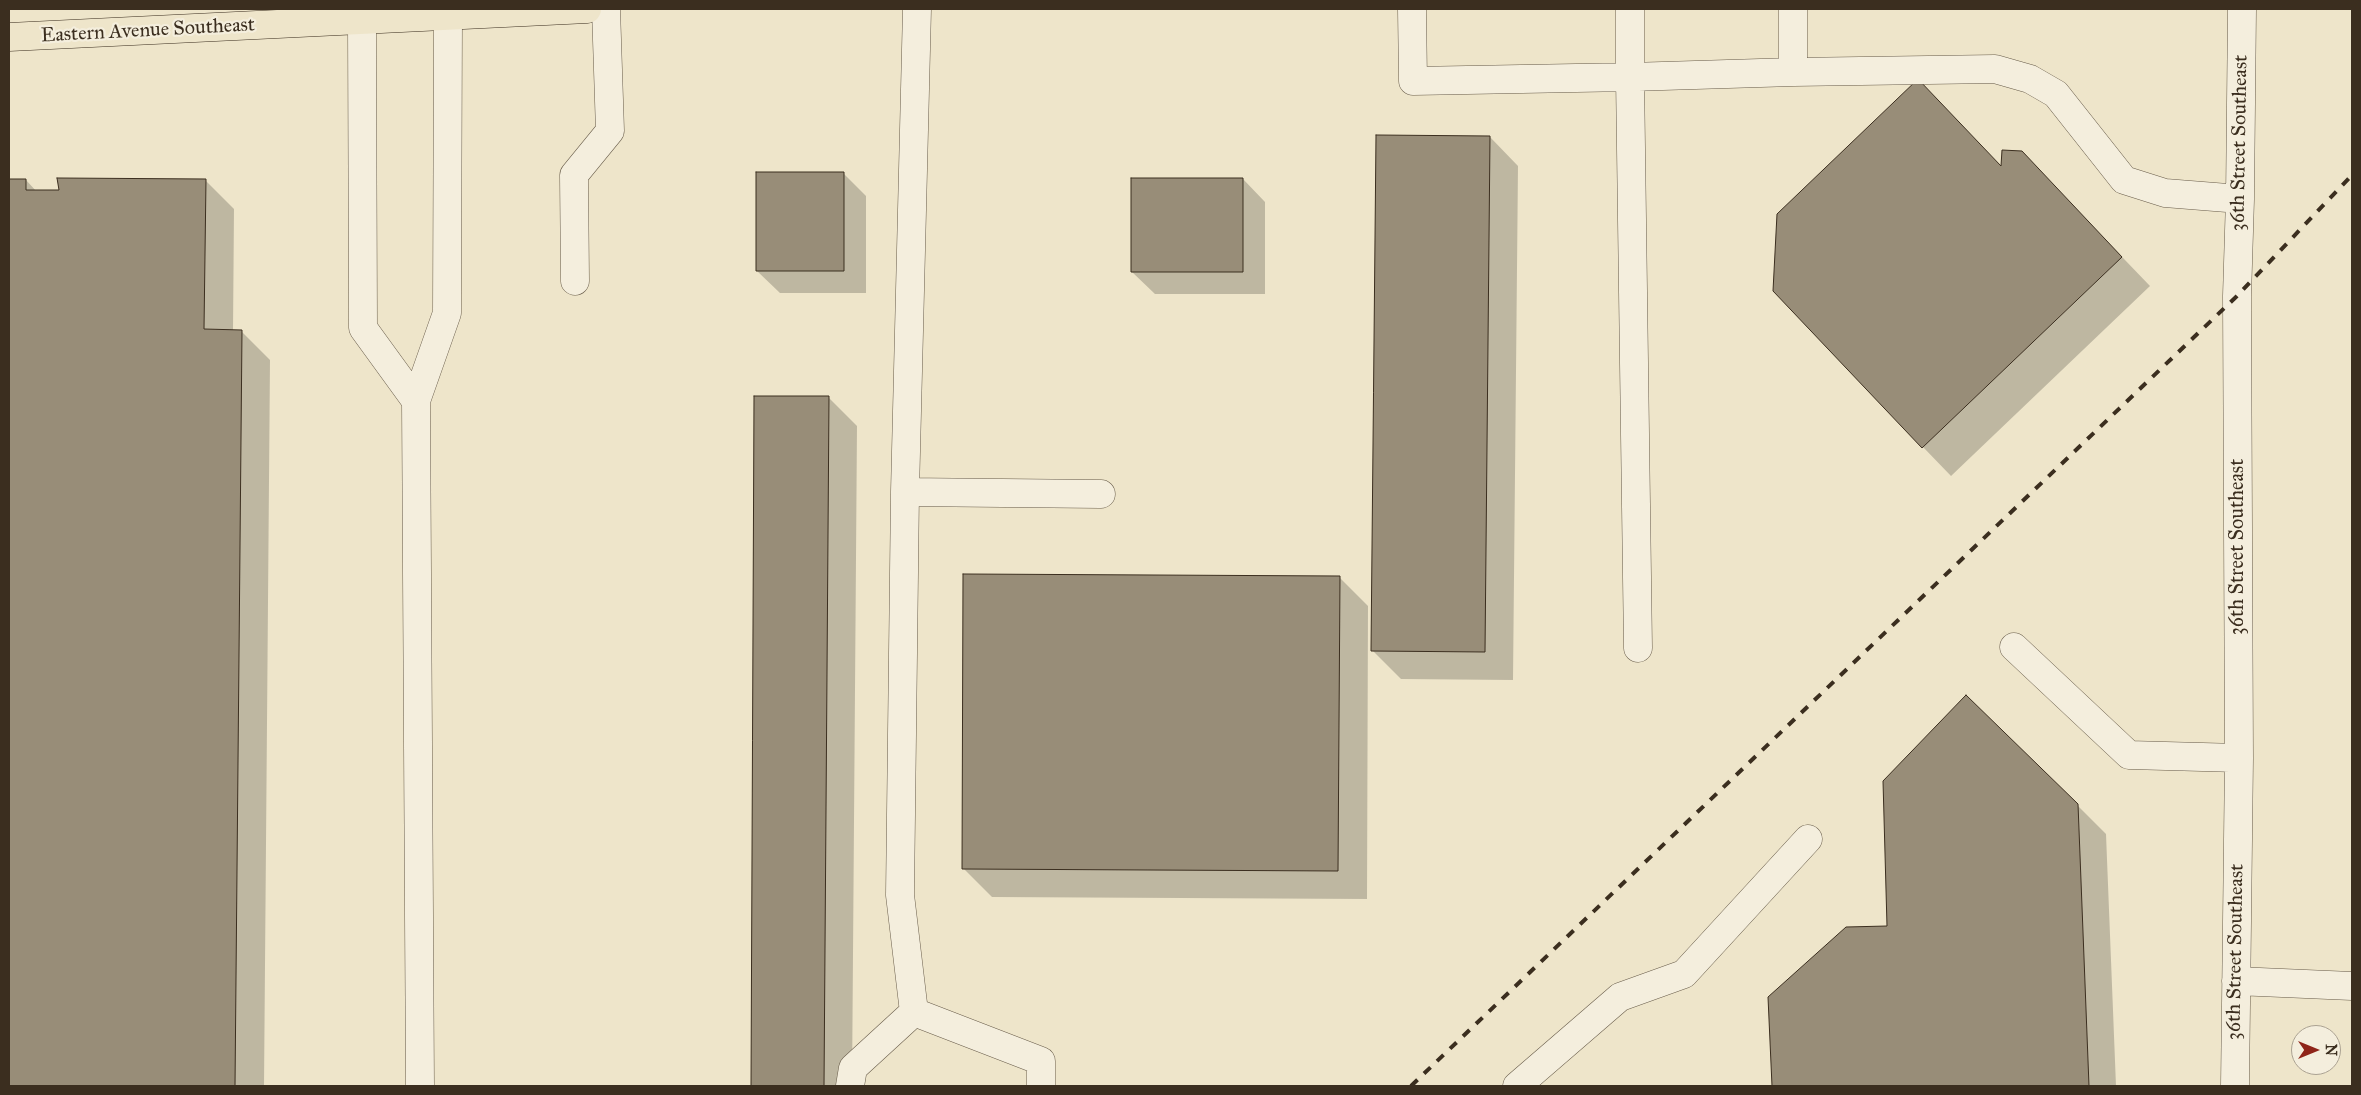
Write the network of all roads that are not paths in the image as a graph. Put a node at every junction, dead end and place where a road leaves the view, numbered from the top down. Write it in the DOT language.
graph roads {
  1 [pos="587,9"];
  2 [pos="606,9"];
  3 [pos="917,9"];
  4 [pos="1412,9"];
  5 [pos="1630,9"];
  6 [pos="1793,9"];
  7 [pos="2242,9"];
  8 [pos="448,16"];
  9 [pos="362,20"];
  10 [pos="9,37"];
  11 [pos="1793,72"];
  12 [pos="1630,77"];
  13 [pos="2240,199"];
  14 [pos="575,281"];
  15 [pos="416,401"];
  16 [pos="906,492"];
  17 [pos="1101,494"];
  18 [pos="2014,647"];
  19 [pos="1638,648"];
  20 [pos="2239,758"];
  21 [pos="1808,839"];
  22 [pos="2236,981"];
  23 [pos="2352,986"];
  24 [pos="914,1012"];
  25 [pos="420,1086"];
  26 [pos="850,1086"];
  27 [pos="1041,1086"];
  28 [pos="1517,1086"];
  29 [pos="2235,1086"];
  1 -- 8 [label="main road, Eastern Avenue Southeast"];
  2 -- 14 [label="street"];
  3 -- 16 [label="street"];
  4 -- 12 [label="street"];
  5 -- 12 [label="street"];
  6 -- 11 [label="street"];
  7 -- 13 [label="street, 36th Street Southeast"];
  8 -- 9 [label="main road, Eastern Avenue Southeast"];
  8 -- 15 [label="street"];
  9 -- 10 [label="main road, Eastern Avenue Southeast"];
  9 -- 15 [label="street"];
  11 -- 12 [label="street"];
  11 -- 13 [label="street"];
  12 -- 19 [label="street"];
  13 -- 20 [label="street, 36th Street Southeast"];
  15 -- 25 [label="street"];
  16 -- 17 [label="street"];
  16 -- 24 [label="street"];
  18 -- 20 [label="street"];
  20 -- 22 [label="street, 36th Street Southeast"];
  21 -- 28 [label="street"];
  22 -- 23 [label="street"];
  22 -- 29 [label="street, 36th Street Southeast"];
  24 -- 26 [label="street"];
  24 -- 27 [label="street"];
}
